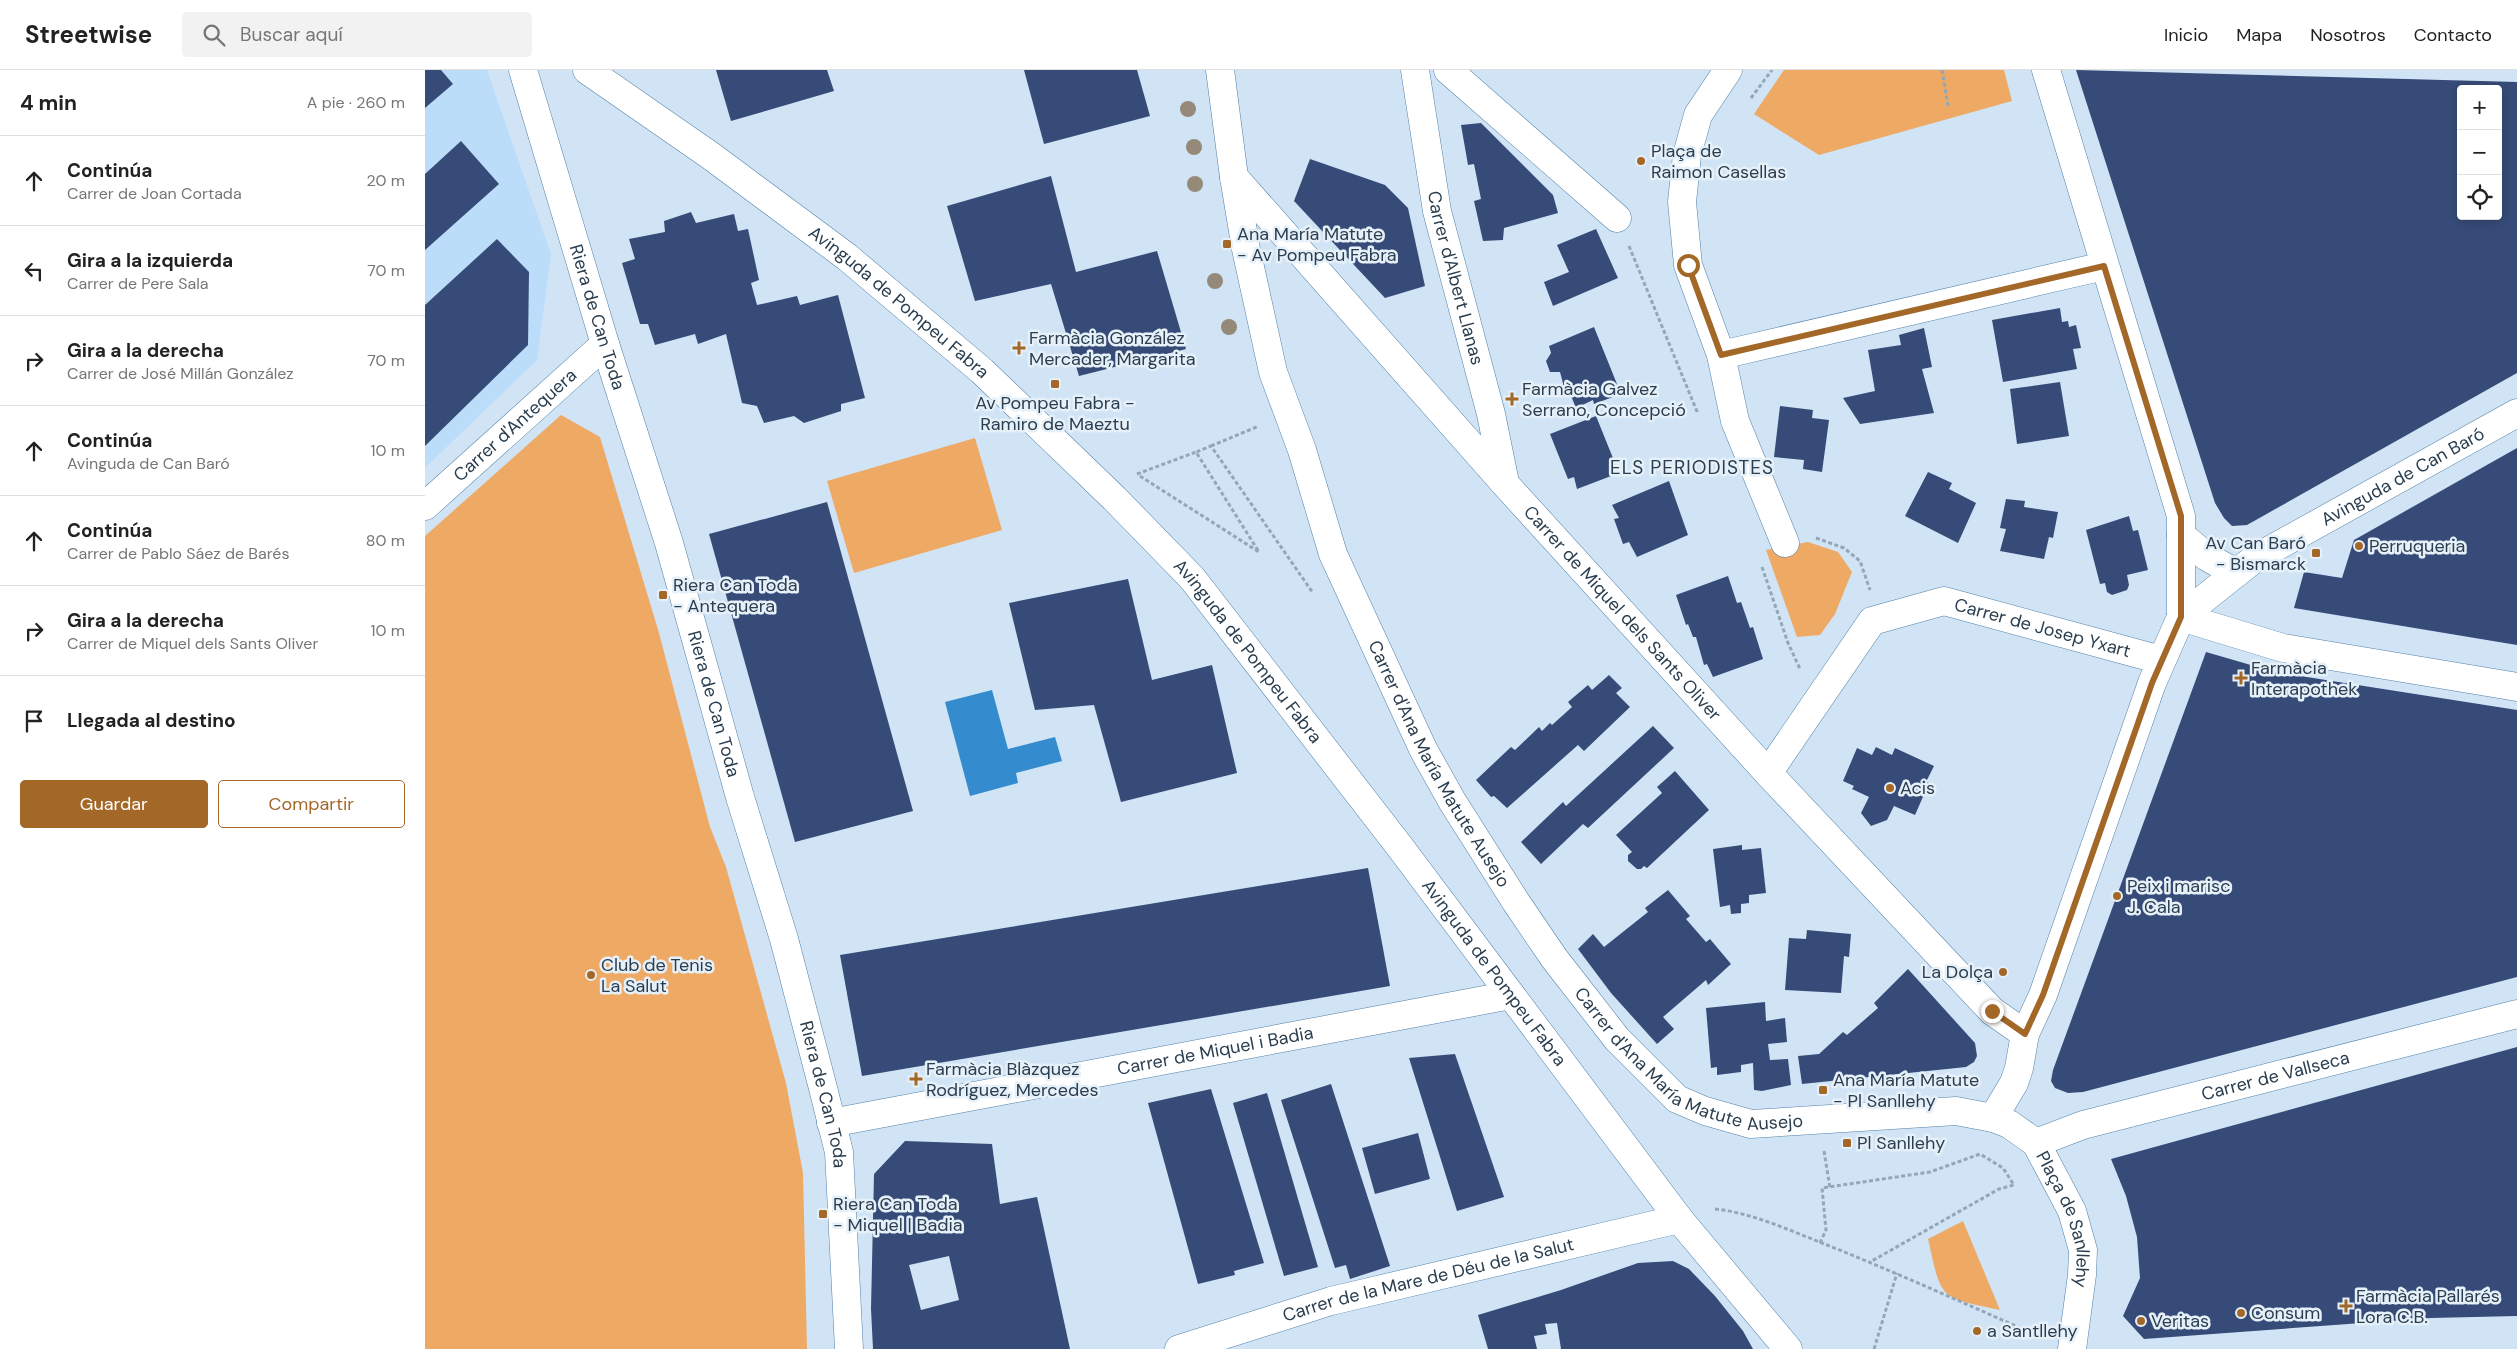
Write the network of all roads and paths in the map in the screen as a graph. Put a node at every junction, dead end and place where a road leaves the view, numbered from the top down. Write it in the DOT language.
graph roads {
  1 [pos="523,70"];
  2 [pos="587,70"];
  3 [pos="1220,70"];
  4 [pos="1415,70"];
  5 [pos="1448,70"];
  6 [pos="1728,70"];
  7 [pos="1942,70"];
  8 [pos="2047,70"];
  9 [pos="1949,106"];
  10 [pos="1234,177"];
  11 [pos="1617,218"];
  12 [pos="2104,266"];
  13 [pos="605,344"];
  14 [pos="1721,355"];
  15 [pos="2517,413"];
  16 [pos="1259,426"];
  17 [pos="1211,446"];
  18 [pos="1195,452"];
  19 [pos="1506,486"];
  20 [pos="425,506"];
  21 [pos="2181,535"];
  22 [pos="1822,539"];
  23 [pos="1785,543"];
  24 [pos="2236,573"];
  25 [pos="1872,594"];
  26 [pos="1316,597"];
  27 [pos="2181,617"];
  28 [pos="1788,642"];
  29 [pos="2161,660"];
  30 [pos="1804,676"];
  31 [pos="2517,687"];
  32 [pos="1768,773"];
  33 [pos="1511,995"];
  34 [pos="2517,1014"];
  35 [pos="2025,1034"];
  36 [pos="1993,1118"];
  37 [pos="831,1123"];
  38 [pos="2036,1143"];
  39 [pos="1823,1150"];
  40 [pos="1830,1188"];
  41 [pos="1707,1208"];
  42 [pos="1679,1219"];
  43 [pos="1820,1243"];
  44 [pos="1870,1262"];
  45 [pos="1897,1273"];
  46 [pos="2035,1334"];
  47 [pos="849,1349"];
  48 [pos="1179,1349"];
  49 [pos="1789,1349"];
  50 [pos="1874,1349"];
  51 [pos="2072,1349"];
  1 -- 13 [label="street, Riera de Can Toda"];
  2 -- 33 [label="street, Avinguda de Pompeu Fabra"];
  3 -- 10 [label="street, Carrer d'Ana María Matute Ausejo"];
  4 -- 19 [label="street, Carrer d'Albert Llanas"];
  5 -- 11 [label="street"];
  6 -- 14 [label="street"];
  7 -- 9 [label="path"];
  8 -- 12 [label="street"];
  10 -- 19 [label="street, Carrer de Miquel dels Sants Oliver"];
  10 -- 36 [label="street, Carrer d'Ana María Matute Ausejo"];
  12 -- 14 [label="street"];
  12 -- 21 [label="street"];
  13 -- 20 [label="street, Carrer d'Antequera"];
  13 -- 37 [label="street, Riera de Can Toda"];
  14 -- 23 [label="street"];
  15 -- 24 [label="street, Avinguda de Can Baró"];
  16 -- 17 [label="path"];
  17 -- 18 [label="path"];
  17 -- 26 [label="path"];
  18 -- 18 [label="path"];
  19 -- 32 [label="street, Carrer de Miquel dels Sants Oliver"];
  21 -- 24 [label="street"];
  21 -- 27 [label="street"];
  22 -- 25 [label="path"];
  24 -- 27 [label="street, Avinguda de Can Baró"];
  27 -- 29 [label="street, Avinguda de Can Baró"];
  27 -- 31 [label="street"];
  28 -- 30 [label="path"];
  29 -- 32 [label="street, Carrer de Josep Yxart"];
  29 -- 35 [label="street, Avinguda de Can Baró"];
  32 -- 35 [label="street, Carrer de Miquel dels Sants Oliver"];
  33 -- 37 [label="street, Carrer de Miquel i Badia"];
  33 -- 42 [label="street, Avinguda de Pompeu Fabra"];
  34 -- 38 [label="street, Carrer de Vallseca"];
  35 -- 36 [label="street, Avinguda de Can Baró"];
  36 -- 38 [label="street, Plaça de Sanllehy"];
  37 -- 47 [label="street, Riera de Can Toda"];
  38 -- 51 [label="street, Plaça de Sanllehy"];
  39 -- 40 [label="path"];
  40 -- 43 [label="path"];
  40 -- 44 [label="path"];
  41 -- 43 [label="path"];
  42 -- 48 [label="street, Carrer de la Mare de Déu de la Salut"];
  42 -- 49 [label="street, Avinguda de Pompeu Fabra"];
  43 -- 44 [label="path"];
  44 -- 45 [label="path"];
  45 -- 46 [label="path"];
  45 -- 50 [label="path"];
}
